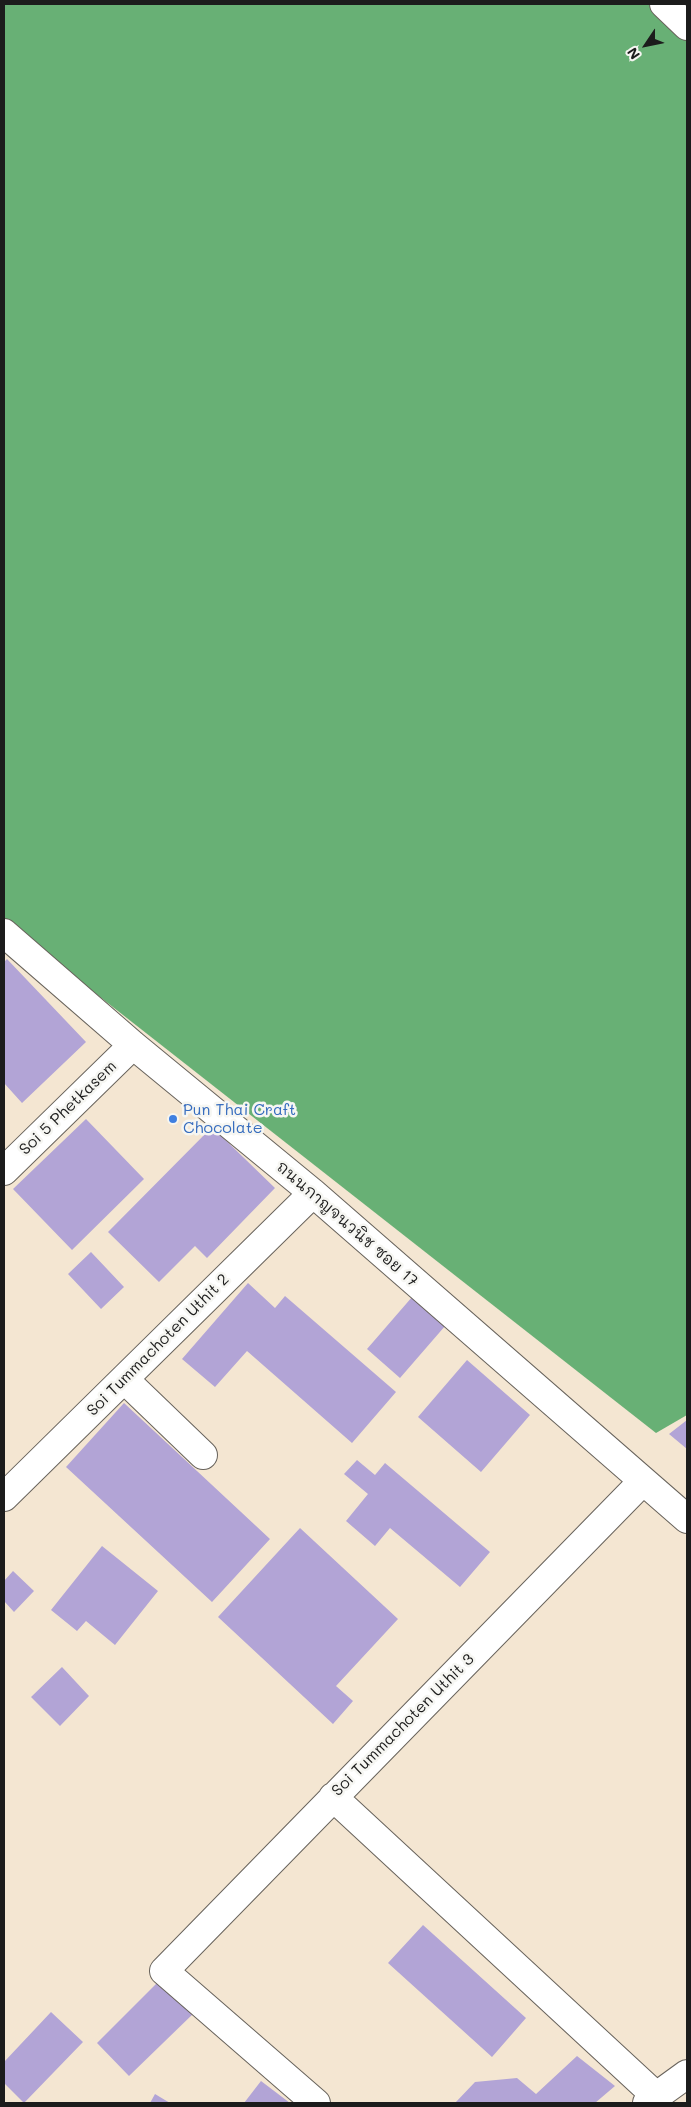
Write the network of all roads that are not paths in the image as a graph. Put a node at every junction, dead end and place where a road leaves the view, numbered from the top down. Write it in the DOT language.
graph roads {
  1 [pos="664,4"];
  2 [pos="687,26"];
  3 [pos="4,932"];
  4 [pos="133,1045"];
  5 [pos="4,1171"];
  6 [pos="313,1193"];
  7 [pos="124,1379"];
  8 [pos="203,1454"];
  9 [pos="643,1481"];
  10 [pos="4,1497"];
  11 [pos="687,1519"];
  12 [pos="332,1797"];
  13 [pos="687,2074"];
  14 [pos="651,2100"];
  15 [pos="316,2103"];
  1 -- 2 [label="street"];
  3 -- 4 [label="street, ถนนกาญจนวนิช ซอย 17"];
  4 -- 5 [label="street, Soi 5 Phetkasem"];
  4 -- 6 [label="street, ถนนกาญจนวนิช ซอย 17"];
  6 -- 7 [label="street, Soi Tummachoten Uthit 2"];
  6 -- 9 [label="street, ถนนกาญจนวนิช ซอย 17"];
  7 -- 8 [label="street"];
  7 -- 10 [label="street, Soi Tummachoten Uthit 2"];
  9 -- 11 [label="street, ถนนกาญจนวนิช ซอย 17"];
  9 -- 12 [label="street, Soi Tummachoten Uthit 3"];
  12 -- 14 [label="street"];
  12 -- 15 [label="street, Soi Tummachoten Uthit 3"];
  13 -- 14 [label="street"];
}
